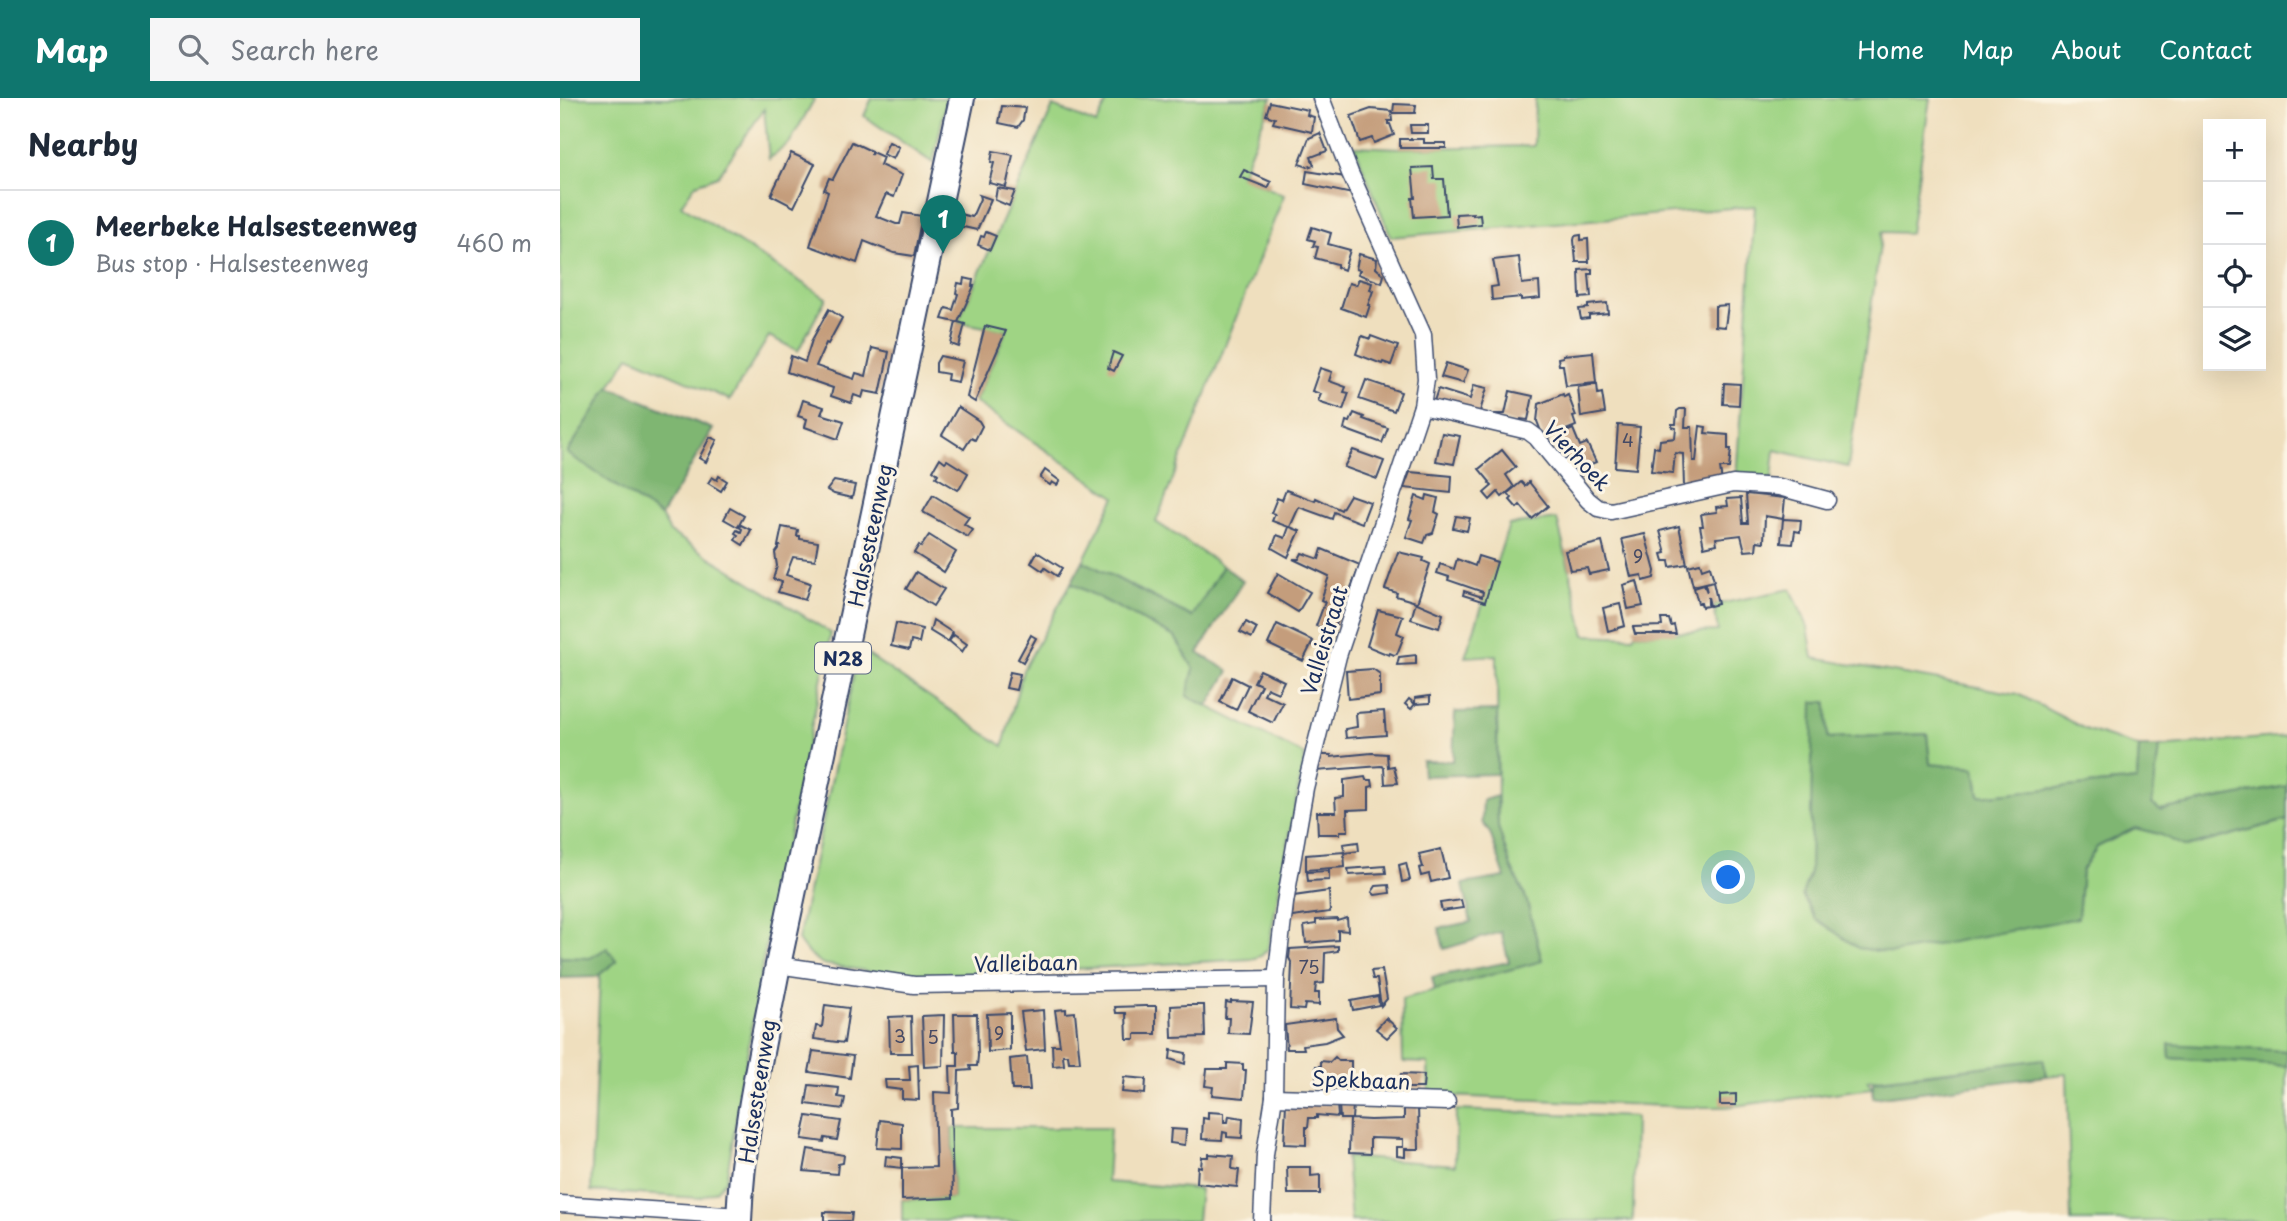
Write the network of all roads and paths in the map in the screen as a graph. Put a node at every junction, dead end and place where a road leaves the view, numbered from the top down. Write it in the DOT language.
graph roads {
  1 [pos="962,98"];
  2 [pos="1321,98"];
  3 [pos="1422,406"];
  4 [pos="1827,500"];
  5 [pos="778,965"];
  6 [pos="1276,979"];
  7 [pos="1274,1097"];
  8 [pos="1447,1102"];
  9 [pos="560,1204"];
  10 [pos="739,1219"];
  11 [pos="1262,1221"];
  1 -- 5 [label="main road, Halsesteenweg / N28"];
  2 -- 3 [label="street, Valleistraat"];
  3 -- 4 [label="street, Vierhoek"];
  3 -- 6 [label="street, Valleistraat"];
  5 -- 6 [label="street, Valleibaan"];
  5 -- 10 [label="main road, Halsesteenweg / N28"];
  6 -- 7 [label="street, Valleistraat"];
  7 -- 8 [label="street, Spekbaan"];
  7 -- 11 [label="street, Valleistraat"];
  9 -- 10 [label="street"];
}
